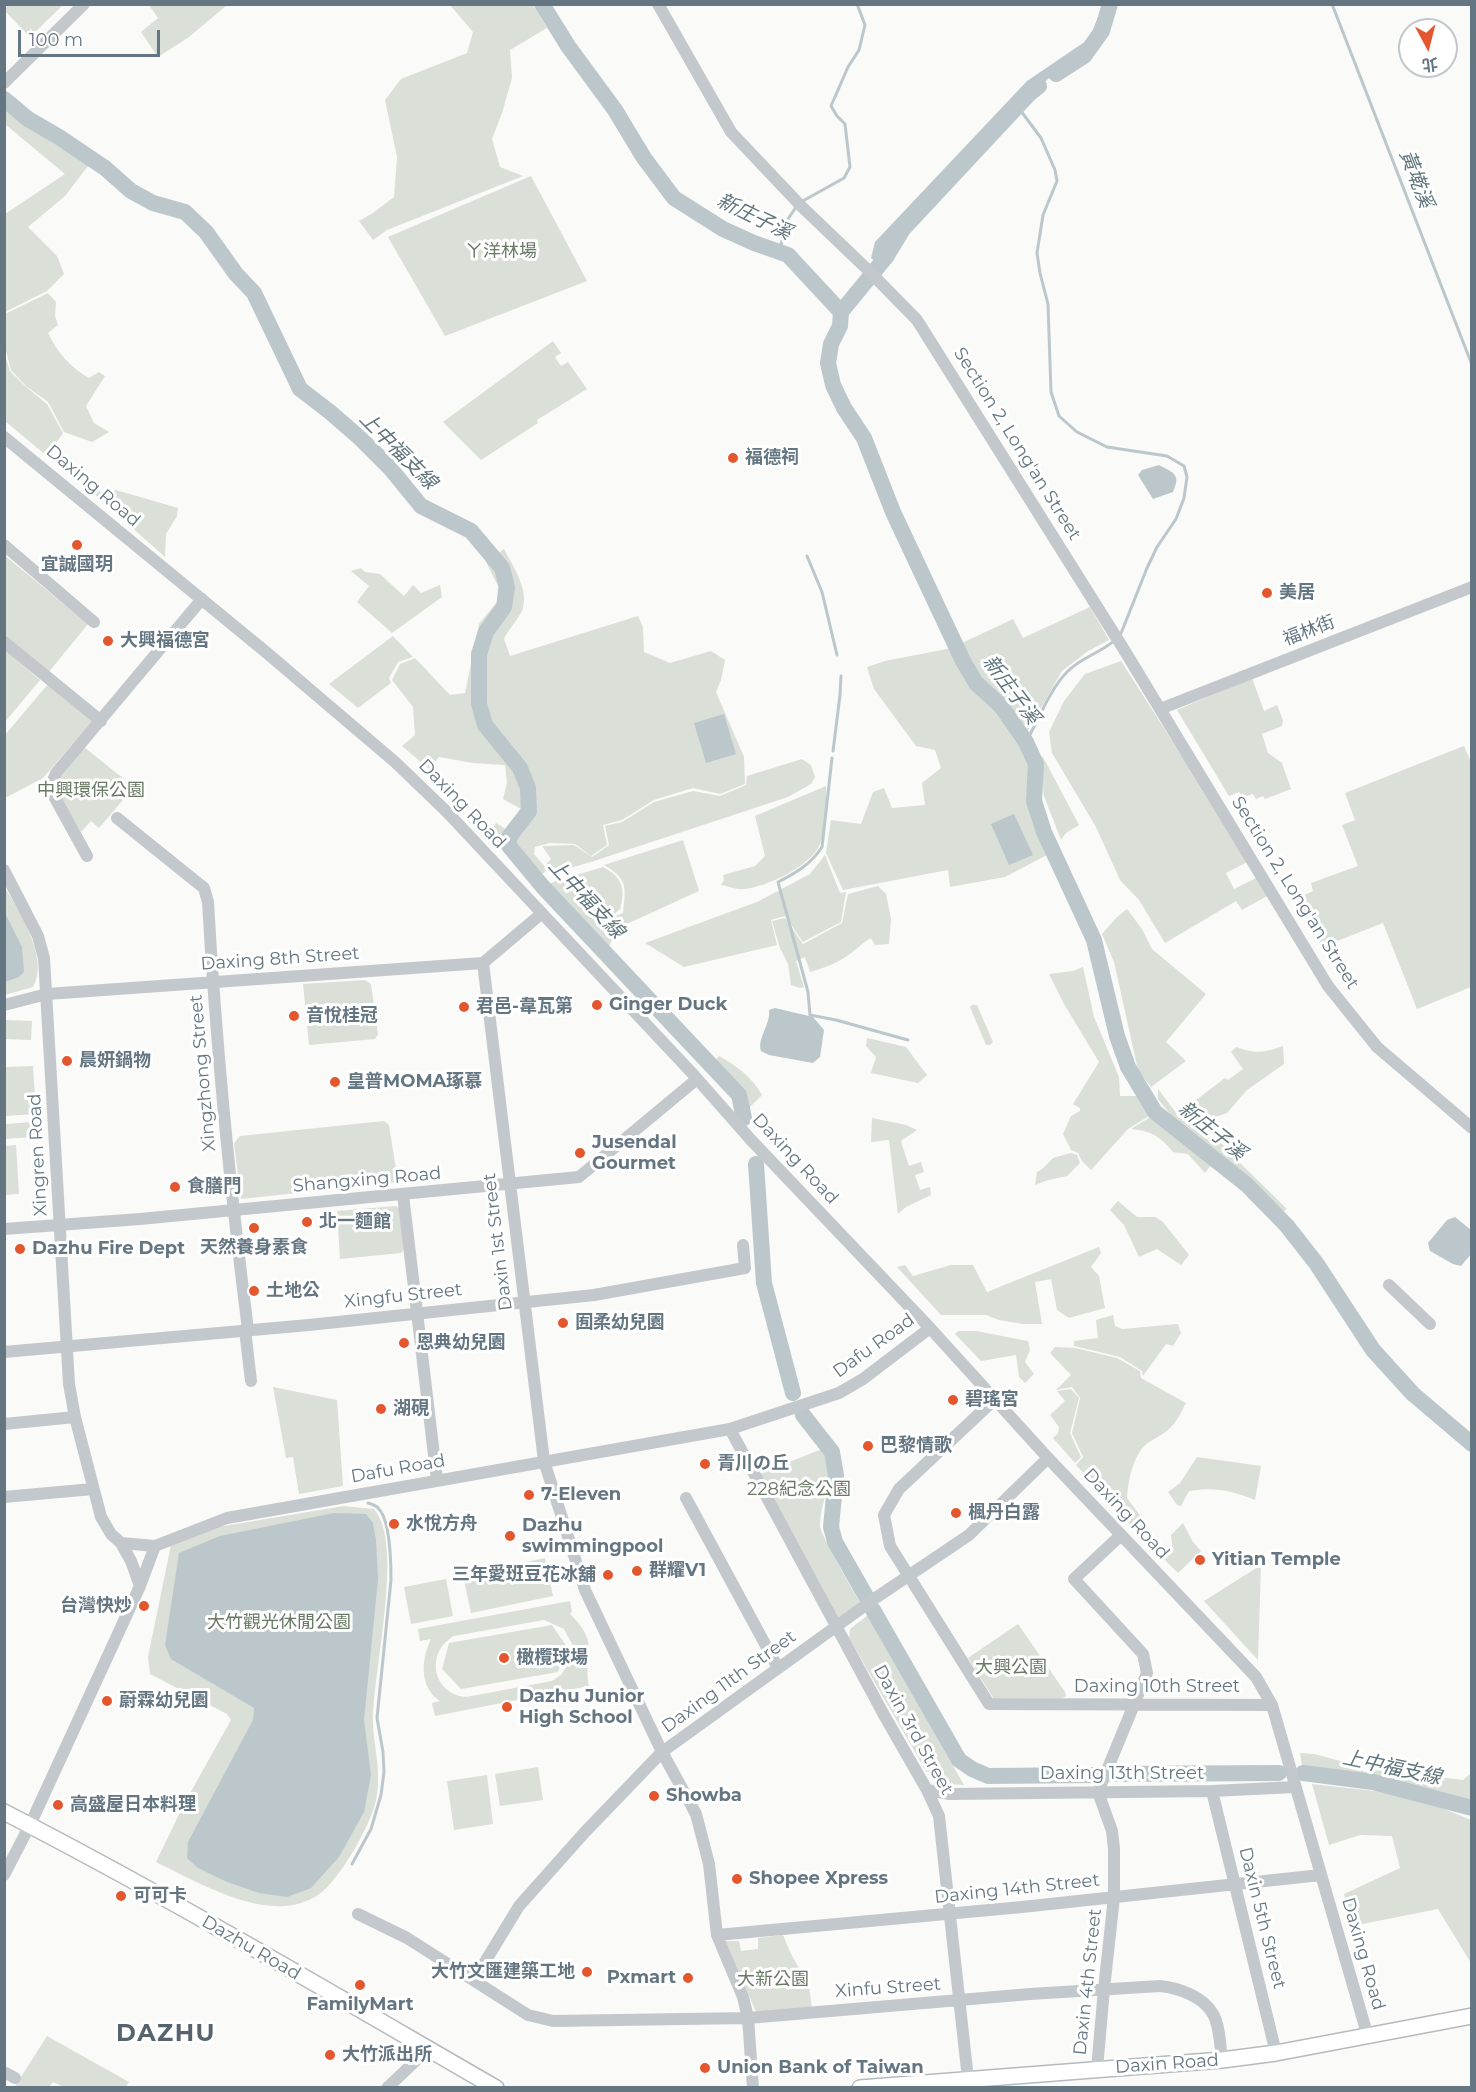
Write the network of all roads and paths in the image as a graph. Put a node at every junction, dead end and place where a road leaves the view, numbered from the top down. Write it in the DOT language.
graph roads {
  1 [pos="84,4"];
  2 [pos="658,4"];
  3 [pos="7,80"];
  4 [pos="4,437"];
  5 [pos="4,545"];
  6 [pos="1472,587"];
  7 [pos="202,599"];
  8 [pos="94,622"];
  9 [pos="4,642"];
  10 [pos="1160,709"];
  11 [pos="101,721"];
  12 [pos="117,819"];
  13 [pos="87,856"];
  14 [pos="4,870"];
  15 [pos="541,914"];
  16 [pos="483,963"];
  17 [pos="212,981"];
  18 [pos="47,994"];
  19 [pos="4,1005"];
  20 [pos="697,1079"];
  21 [pos="1472,1128"];
  22 [pos="509,1185"];
  23 [pos="403,1195"];
  24 [pos="233,1209"];
  25 [pos="60,1226"];
  26 [pos="4,1229"];
  27 [pos="743,1245"];
  28 [pos="1389,1285"];
  29 [pos="524,1302"];
  30 [pos="418,1312"];
  31 [pos="1430,1324"];
  32 [pos="930,1328"];
  33 [pos="246,1330"];
  34 [pos="66,1348"];
  35 [pos="4,1352"];
  36 [pos="251,1381"];
  37 [pos="995,1399"];
  38 [pos="75,1417"];
  39 [pos="4,1424"];
  40 [pos="730,1429"];
  41 [pos="1048,1458"];
  42 [pos="543,1461"];
  43 [pos="437,1480"];
  44 [pos="93,1489"];
  45 [pos="4,1497"];
  46 [pos="686,1498"];
  47 [pos="1120,1535"];
  48 [pos="121,1543"];
  49 [pos="155,1546"];
  50 [pos="907,1576"];
  51 [pos="140,1587"];
  52 [pos="836,1628"];
  53 [pos="778,1668"];
  54 [pos="1135,1705"];
  55 [pos="1272,1705"];
  56 [pos="662,1752"];
  57 [pos="1295,1787"];
  58 [pos="927,1790"];
  59 [pos="1212,1791"];
  60 [pos="1098,1792"];
  61 [pos="950,1794"];
  62 [pos="4,1812"];
  63 [pos="939,1816"];
  64 [pos="30,1825"];
  65 [pos="4,1875"];
  66 [pos="1321,1875"];
  67 [pos="1235,1884"];
  68 [pos="1114,1897"];
  69 [pos="950,1913"];
  70 [pos="358,1914"];
  71 [pos="717,1935"];
  72 [pos="474,1980"];
  73 [pos="1104,1989"];
  74 [pos="961,2001"];
  75 [pos="1472,2016"];
  76 [pos="748,2018"];
  77 [pos="1368,2037"];
  78 [pos="428,2049"];
  79 [pos="1276,2054"];
  80 [pos="1222,2060"];
  81 [pos="1097,2069"];
  82 [pos="968,2079"];
  83 [pos="387,2088"];
  84 [pos="496,2088"];
  85 [pos="753,2088"];
  86 [pos="860,2088"];
  1 -- 3 [label="street"];
  2 -- 10 [label="street, Section 2, Long'an Street"];
  4 -- 7 [label="street, Daxing Road"];
  5 -- 8 [label="street"];
  6 -- 10 [label="street, 福林街"];
  7 -- 11 [label="street"];
  7 -- 15 [label="street, Daxing Road"];
  9 -- 11 [label="street"];
  10 -- 21 [label="street, Section 2, Long'an Street"];
  11 -- 13 [label="street"];
  12 -- 17 [label="street, Xingzhong Street"];
  14 -- 18 [label="street, Xingren Road"];
  15 -- 16 [label="street"];
  15 -- 20 [label="street, Daxing Road"];
  16 -- 17 [label="street, Daxing 8th Street"];
  16 -- 22 [label="street, Daxin 1st Street"];
  17 -- 18 [label="street, Daxing 8th Street"];
  17 -- 24 [label="street, Xingzhong Street"];
  18 -- 19 [label="street, Daxing 8th Street"];
  18 -- 25 [label="street, Xingren Road"];
  20 -- 22 [label="street, Shangxing Road"];
  20 -- 32 [label="street, Daxing Road"];
  22 -- 23 [label="street, Shangxing Road"];
  22 -- 29 [label="street, Daxin 1st Street"];
  23 -- 24 [label="street, Shangxing Road"];
  23 -- 30 [label="street"];
  24 -- 25 [label="street, Shangxing Road"];
  24 -- 33 [label="street, Xingzhong Street"];
  25 -- 26 [label="street, Shangxing Road"];
  25 -- 34 [label="street, Xingren Road"];
  27 -- 29 [label="street, Xingfu Street"];
  28 -- 31 [label="street"];
  29 -- 30 [label="street, Xingfu Street"];
  29 -- 42 [label="street, Daxin 1st Street"];
  30 -- 33 [label="street, Xingfu Street"];
  30 -- 43 [label="street"];
  32 -- 37 [label="street, Daxing Road"];
  32 -- 40 [label="street, Dafu Road"];
  33 -- 34 [label="street, Xingfu Street"];
  33 -- 36 [label="street, Xingzhong Street"];
  34 -- 35 [label="street, Xingfu Street"];
  34 -- 38 [label="street, Xingren Road"];
  37 -- 41 [label="street, Daxing Road"];
  37 -- 50 [label="street, Daxing 10th Street"];
  38 -- 39 [label="street"];
  38 -- 44 [label="street, Xingren Road"];
  40 -- 42 [label="street, Dafu Road"];
  40 -- 52 [label="street, Daxin 3rd Street"];
  41 -- 47 [label="street, Daxing Road"];
  41 -- 50 [label="street, Daxing 11th Street"];
  42 -- 43 [label="street, Dafu Road"];
  42 -- 56 [label="street, Daxin 1st Street"];
  43 -- 49 [label="street, Dafu Road"];
  44 -- 45 [label="street"];
  44 -- 48 [label="street, Xingren Road"];
  46 -- 53 [label="street"];
  47 -- 54 [label="street"];
  47 -- 55 [label="street, Daxing Road"];
  48 -- 49 [label="street"];
  48 -- 51 [label="street, Xingren Road"];
  49 -- 51 [label="street"];
  50 -- 52 [label="street, Daxing 11th Street"];
  50 -- 54 [label="street, Daxing 10th Street"];
  51 -- 64 [label="street"];
  52 -- 53 [label="street, Daxing 11th Street"];
  52 -- 58 [label="street, Daxin 3rd Street"];
  53 -- 56 [label="street, Daxing 11th Street"];
  54 -- 55 [label="street, Daxing 10th Street"];
  54 -- 60 [label="street"];
  55 -- 57 [label="street, Daxing Road"];
  56 -- 71 [label="street, Daxin 1st Street"];
  56 -- 72 [label="street, Daxing 11th Street"];
  57 -- 59 [label="street, Daxing 13th Street"];
  57 -- 66 [label="street, Daxing Road"];
  58 -- 61 [label="street, Daxing 13th Street"];
  58 -- 63 [label="street, Daxin 3rd Street"];
  59 -- 60 [label="street, Daxing 13th Street"];
  59 -- 67 [label="street, Daxin 5th Street"];
  60 -- 61 [label="street, Daxing 13th Street"];
  60 -- 68 [label="street, Daxin 4th Street"];
  61 -- 63 [label="street"];
  62 -- 64 [label="main road, Dazhu Road"];
  63 -- 69 [label="street, Daxin 3rd Street"];
  64 -- 65 [label="street"];
  64 -- 78 [label="main road, Dazhu Road"];
  66 -- 67 [label="street, Daxing 14th Street"];
  66 -- 77 [label="street, Daxing Road"];
  67 -- 68 [label="street, Daxing 14th Street"];
  67 -- 79 [label="street, Daxin 5th Street"];
  68 -- 69 [label="street, Daxing 14th Street"];
  68 -- 73 [label="street, Daxin 4th Street"];
  69 -- 71 [label="street, Daxing 14th Street"];
  69 -- 74 [label="street, Daxin 3rd Street"];
  70 -- 72 [label="street, Xinfu Street"];
  71 -- 76 [label="street, Daxin 1st Street"];
  72 -- 76 [label="street, Xinfu Street"];
  73 -- 74 [label="street, Xinfu Street"];
  73 -- 80 [label="street, Xinfu Street"];
  73 -- 81 [label="street, Daxin 4th Street"];
  74 -- 76 [label="street, Xinfu Street"];
  74 -- 82 [label="street, Daxin 3rd Street"];
  75 -- 77 [label="main road, Daxin Road"];
  76 -- 85 [label="street, Daxin 1st Street"];
  77 -- 79 [label="main road, Daxin Road"];
  78 -- 83 [label="street"];
  78 -- 84 [label="main road, Dazhu Road"];
  79 -- 80 [label="main road, Daxin Road"];
  80 -- 81 [label="main road, Daxin Road"];
  81 -- 82 [label="main road, Daxin Road"];
  82 -- 86 [label="main road, Daxin Road"];
}
